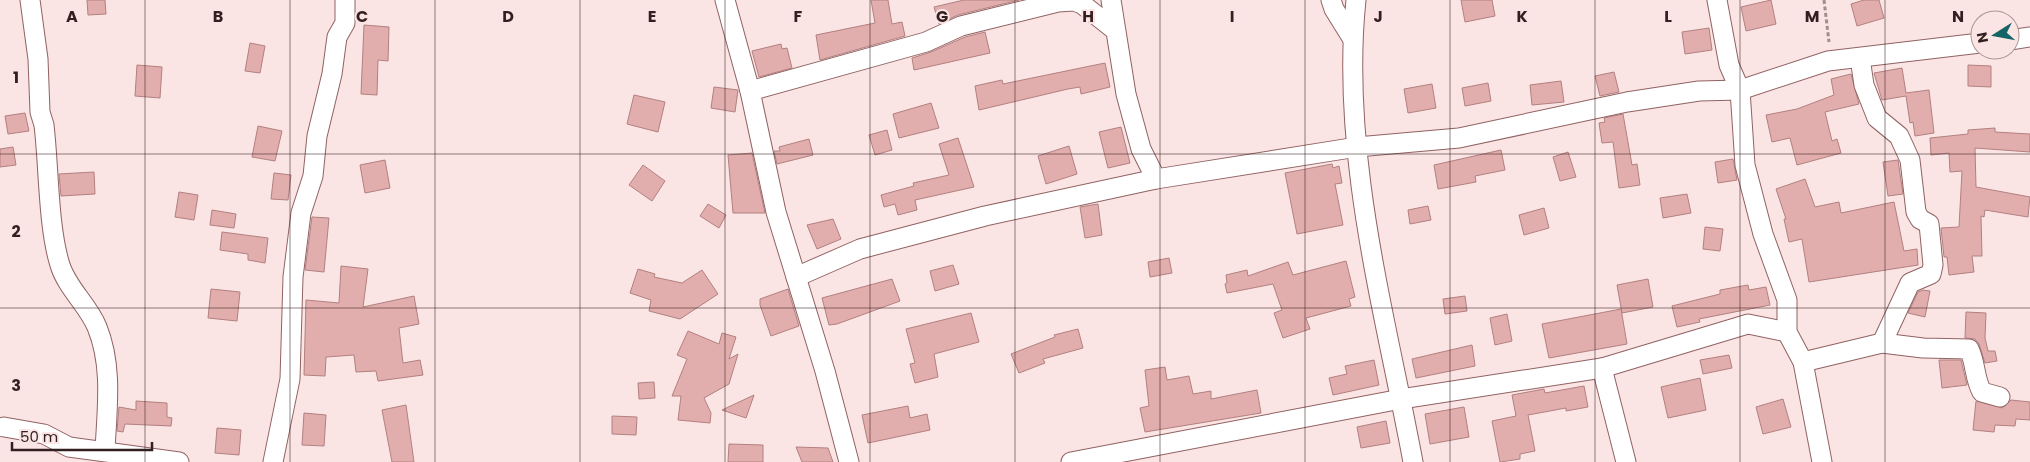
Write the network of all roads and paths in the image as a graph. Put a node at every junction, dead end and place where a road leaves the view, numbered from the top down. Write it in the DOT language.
graph roads {
  1 [pos="30,0"];
  2 [pos="345,0"];
  3 [pos="725,0"];
  4 [pos="1111,0"];
  5 [pos="1331,0"];
  6 [pos="1356,0"];
  7 [pos="1717,0"];
  8 [pos="1824,0"];
  9 [pos="1115,30"];
  10 [pos="1352,38"];
  11 [pos="1970,44"];
  12 [pos="1860,58"];
  13 [pos="1828,60"];
  14 [pos="1740,90"];
  15 [pos="750,91"];
  16 [pos="1357,147"];
  17 [pos="1156,179"];
  18 [pos="796,277"];
  19 [pos="1787,332"];
  20 [pos="1882,343"];
  21 [pos="1803,362"];
  22 [pos="1602,368"];
  23 [pos="2000,397"];
  24 [pos="1401,399"];
  25 [pos="4,427"];
  26 [pos="105,450"];
  27 [pos="179,462"];
  28 [pos="273,462"];
  29 [pos="849,462"];
  30 [pos="1071,462"];
  31 [pos="1413,462"];
  32 [pos="1626,462"];
  33 [pos="1822,462"];
  1 -- 26 [label="street"];
  2 -- 28 [label="street"];
  3 -- 15 [label="street"];
  4 -- 9 [label="street"];
  5 -- 10 [label="street"];
  6 -- 10 [label="street"];
  7 -- 14 [label="street"];
  8 -- 13 [label="path"];
  9 -- 15 [label="street"];
  9 -- 17 [label="street"];
  10 -- 16 [label="street"];
  11 -- 12 [label="street"];
  12 -- 13 [label="street"];
  12 -- 20 [label="street"];
  13 -- 14 [label="street"];
  14 -- 16 [label="street"];
  14 -- 19 [label="street"];
  15 -- 18 [label="street"];
  16 -- 17 [label="street"];
  16 -- 24 [label="street"];
  17 -- 18 [label="street"];
  18 -- 29 [label="street"];
  19 -- 21 [label="street"];
  19 -- 22 [label="street"];
  20 -- 21 [label="street"];
  20 -- 23 [label="street"];
  21 -- 33 [label="street"];
  22 -- 24 [label="street"];
  22 -- 32 [label="street"];
  24 -- 30 [label="street"];
  24 -- 31 [label="street"];
  25 -- 26 [label="street"];
  26 -- 27 [label="street"];
}
